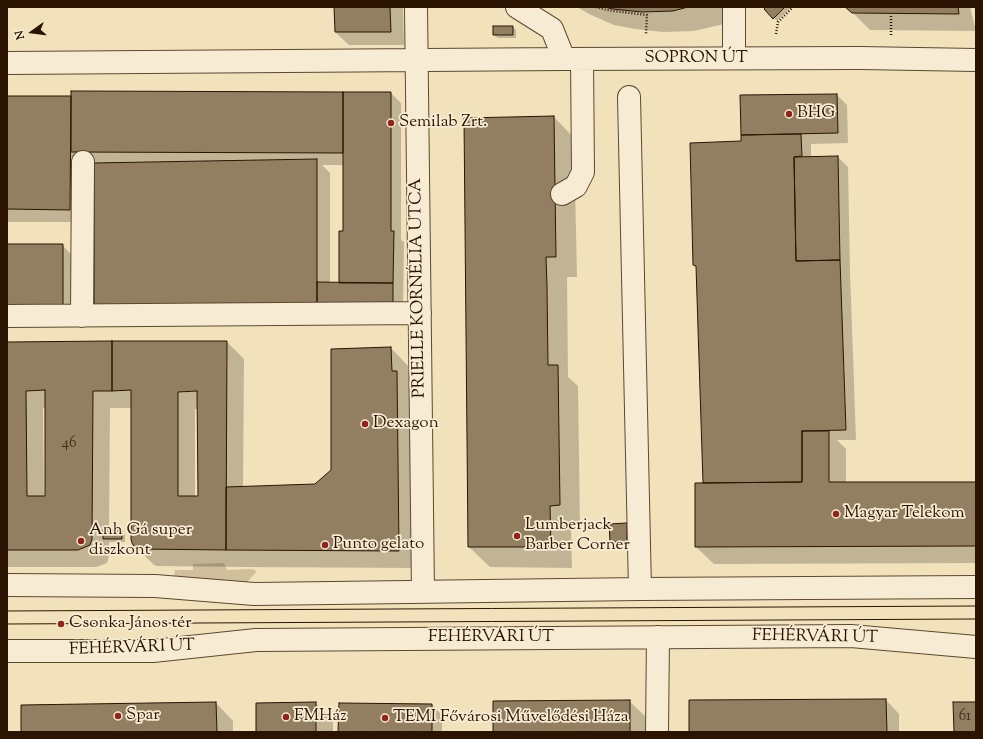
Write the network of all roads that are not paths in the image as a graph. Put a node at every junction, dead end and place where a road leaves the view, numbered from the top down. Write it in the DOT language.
graph roads {
  1 [pos="416,7"];
  2 [pos="517,7"];
  3 [pos="734,7"];
  4 [pos="734,58"];
  5 [pos="573,59"];
  6 [pos="417,60"];
  7 [pos="976,60"];
  8 [pos="7,63"];
  9 [pos="629,96"];
  10 [pos="83,162"];
  11 [pos="562,194"];
  12 [pos="420,314"];
  13 [pos="7,316"];
  14 [pos="82,316"];
  15 [pos="7,585"];
  16 [pos="976,587"];
  17 [pos="640,589"];
  18 [pos="423,592"];
  19 [pos="658,637"];
  20 [pos="976,647"];
  21 [pos="7,651"];
  22 [pos="657,732"];
  1 -- 6 [label="street, PRIELLE KORNÉLIA UTCA"];
  2 -- 5 [label="street"];
  3 -- 4 [label="street"];
  4 -- 5 [label="street, SOPRON ÚT"];
  4 -- 7 [label="street, SOPRON ÚT"];
  5 -- 6 [label="street, SOPRON ÚT"];
  5 -- 11 [label="street"];
  6 -- 8 [label="street, SOPRON ÚT"];
  6 -- 12 [label="street, PRIELLE KORNÉLIA UTCA"];
  9 -- 17 [label="street"];
  10 -- 14 [label="street"];
  12 -- 14 [label="street"];
  12 -- 18 [label="street, PRIELLE KORNÉLIA UTCA"];
  13 -- 14 [label="street"];
  15 -- 18 [label="street"];
  16 -- 17 [label="street"];
  17 -- 18 [label="street"];
  19 -- 20 [label="street, FEHÉRVÁRI ÚT"];
  19 -- 21 [label="street, FEHÉRVÁRI ÚT"];
  19 -- 22 [label="street"];
}
